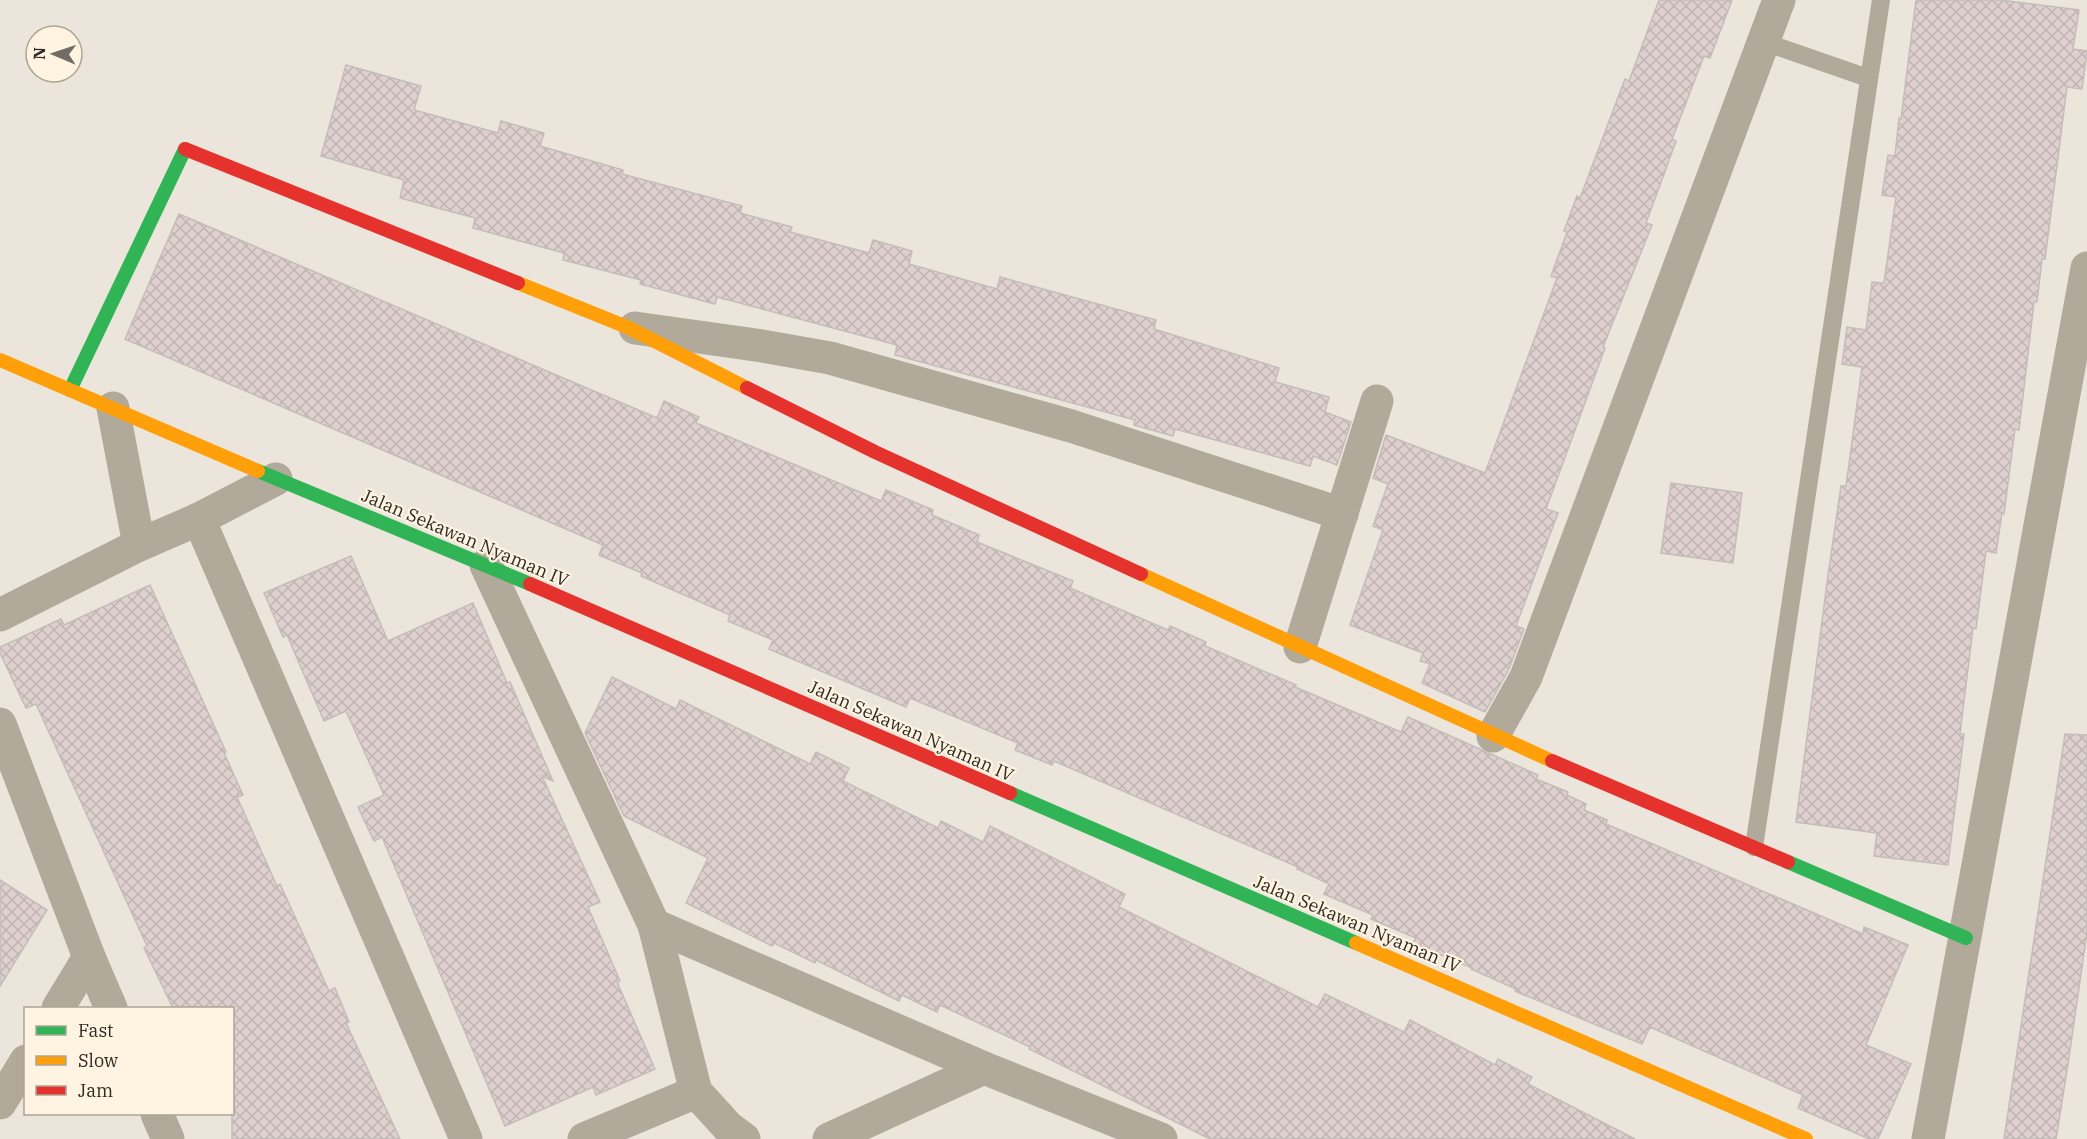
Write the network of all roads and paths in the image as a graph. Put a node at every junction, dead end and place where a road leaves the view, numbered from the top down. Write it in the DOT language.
graph roads {
  1 [pos="1779,0"];
  2 [pos="1881,0"];
  3 [pos="1764,42"];
  4 [pos="1868,78"];
  5 [pos="2087,268"];
  6 [pos="627,327"];
  7 [pos="0,360"];
  8 [pos="70,390"];
  9 [pos="1377,401"];
  10 [pos="113,408"];
  11 [pos="276,478"];
  12 [pos="1342,514"];
  13 [pos="199,519"];
  14 [pos="139,545"];
  15 [pos="486,565"];
  16 [pos="0,615"];
  17 [pos="1300,647"];
  18 [pos="0,724"];
  19 [pos="1493,736"];
  20 [pos="1754,847"];
  21 [pos="654,925"];
  22 [pos="1966,938"];
  23 [pos="89,957"];
  24 [pos="58,1007"];
  25 [pos="111,1007"];
  26 [pos="24,1064"];
  27 [pos="984,1068"];
  28 [pos="696,1092"];
  29 [pos="0,1103"];
  30 [pos="158,1115"];
  31 [pos="168,1139"];
  32 [pos="466,1139"];
  33 [pos="584,1139"];
  34 [pos="744,1139"];
  35 [pos="829,1139"];
  36 [pos="1161,1139"];
  37 [pos="1806,1139"];
  38 [pos="1928,1139"];
  1 -- 3 [label="street"];
  2 -- 4 [label="lane"];
  3 -- 4 [label="lane"];
  3 -- 19 [label="street"];
  4 -- 20 [label="lane"];
  5 -- 22 [label="street"];
  6 -- 8 [label="street"];
  6 -- 12 [label="street"];
  6 -- 17 [label="street"];
  7 -- 8 [label="street, Jalan Sekawan Nyaman IV"];
  8 -- 10 [label="street, Jalan Sekawan Nyaman IV"];
  9 -- 12 [label="street"];
  10 -- 11 [label="street, Jalan Sekawan Nyaman IV"];
  10 -- 14 [label="street"];
  11 -- 13 [label="street"];
  11 -- 15 [label="street, Jalan Sekawan Nyaman IV"];
  12 -- 17 [label="street"];
  13 -- 14 [label="street"];
  13 -- 32 [label="street"];
  14 -- 16 [label="street"];
  15 -- 21 [label="street"];
  15 -- 37 [label="street, Jalan Sekawan Nyaman IV"];
  17 -- 19 [label="street"];
  18 -- 23 [label="street"];
  19 -- 20 [label="street"];
  20 -- 22 [label="street"];
  21 -- 27 [label="street"];
  21 -- 28 [label="street"];
  22 -- 38 [label="street"];
  23 -- 24 [label="street"];
  23 -- 25 [label="street"];
  26 -- 29 [label="street"];
  27 -- 35 [label="street"];
  27 -- 36 [label="street"];
  28 -- 33 [label="street"];
  28 -- 34 [label="street"];
  30 -- 31 [label="street"];
}
